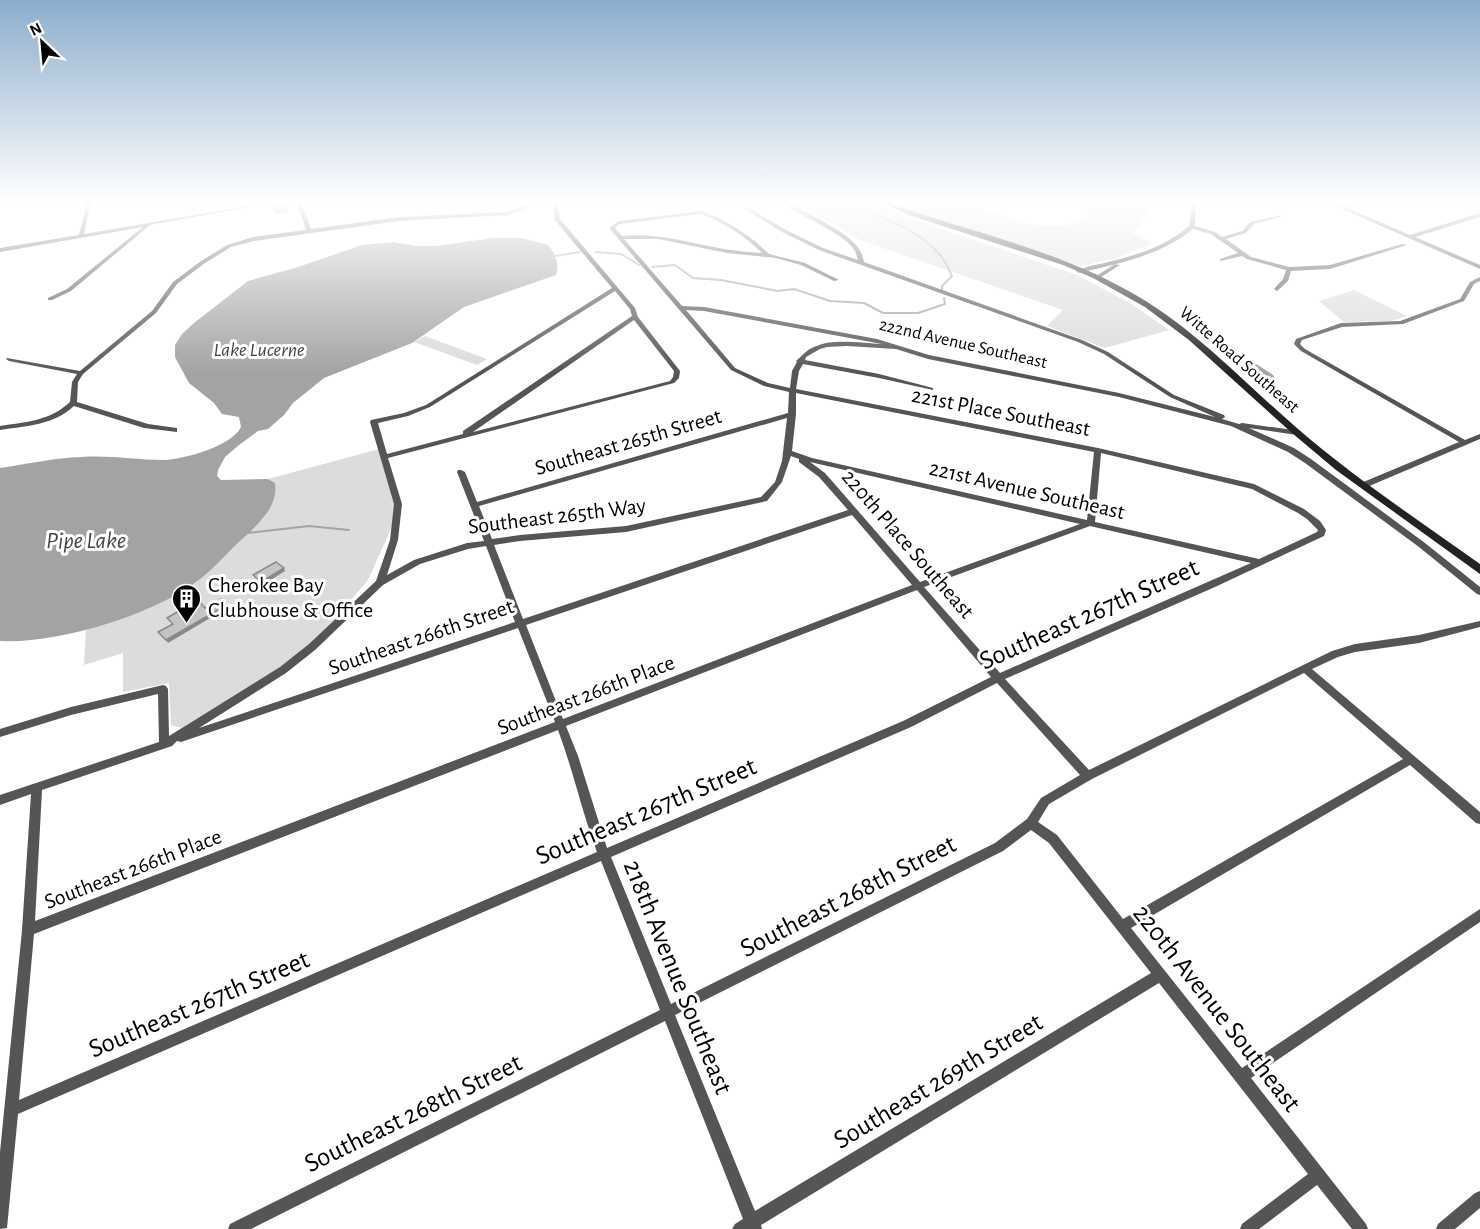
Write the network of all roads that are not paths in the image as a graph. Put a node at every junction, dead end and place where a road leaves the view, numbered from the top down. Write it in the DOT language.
graph roads {
  1 [pos="107,259"];
  2 [pos="209,259"];
  3 [pos="592,259"];
  4 [pos="639,259"];
  5 [pos="784,259"];
  6 [pos="854,259"];
  7 [pos="1049,259"];
  8 [pos="1126,259"];
  9 [pos="1127,259"];
  10 [pos="1258,259"];
  11 [pos="1353,259"];
  12 [pos="1462,259"];
  13 [pos="861,262"];
  14 [pos="1480,267"];
  15 [pos="1289,269"];
  16 [pos="1079,271"];
  17 [pos="1096,278"];
  18 [pos="1480,279"];
  19 [pos="836,280"];
  20 [pos="616,288"];
  21 [pos="1277,289"];
  22 [pos="50,299"];
  23 [pos="681,308"];
  24 [pos="635,317"];
  25 [pos="897,347"];
  26 [pos="9,359"];
  27 [pos="799,361"];
  28 [pos="81,373"];
  29 [pos="931,389"];
  30 [pos="791,390"];
  31 [pos="73,403"];
  32 [pos="792,414"];
  33 [pos="1234,424"];
  34 [pos="0,428"];
  35 [pos="174,430"];
  36 [pos="1297,432"];
  37 [pos="462,436"];
  38 [pos="1480,436"];
  39 [pos="1464,442"];
  40 [pos="1098,450"];
  41 [pos="788,453"];
  42 [pos="384,457"];
  43 [pos="461,472"];
  44 [pos="1364,485"];
  45 [pos="474,505"];
  46 [pos="854,511"];
  47 [pos="1091,523"];
  48 [pos="489,543"];
  49 [pos="1294,547"];
  50 [pos="1258,562"];
  51 [pos="1480,570"];
  52 [pos="380,583"];
  53 [pos="918,586"];
  54 [pos="1480,592"];
  55 [pos="522,624"];
  56 [pos="1480,624"];
  57 [pos="1305,668"];
  58 [pos="998,678"];
  59 [pos="561,726"];
  60 [pos="0,733"];
  61 [pos="164,744"];
  62 [pos="1411,759"];
  63 [pos="1088,776"];
  64 [pos="37,788"];
  65 [pos="0,800"];
  66 [pos="1480,819"];
  67 [pos="1031,823"];
  68 [pos="604,852"];
  69 [pos="1480,915"];
  70 [pos="1122,926"];
  71 [pos="28,930"];
  72 [pos="1160,975"];
  73 [pos="668,1014"];
  74 [pos="1241,1077"];
  75 [pos="11,1110"];
  76 [pos="1318,1175"];
  77 [pos="1480,1198"];
  78 [pos="749,1227"];
  79 [pos="0,1228"];
  80 [pos="235,1229"];
  81 [pos="1247,1229"];
  82 [pos="1361,1229"];
  83 [pos="1443,1229"];
  1 -- 22 [label="street"];
  2 -- 28 [label="street"];
  3 -- 20 [label="street"];
  4 -- 23 [label="street"];
  5 -- 19 [label="street"];
  6 -- 13 [label="street"];
  7 -- 16 [label="street, Witte Road Southeast"];
  8 -- 16 [label="street"];
  9 -- 17 [label="street"];
  10 -- 15 [label="street"];
  11 -- 15 [label="street"];
  12 -- 14 [label="street"];
  13 -- 33 [label="street"];
  15 -- 21 [label="street"];
  16 -- 17 [label="street, Witte Road Southeast"];
  17 -- 36 [label="street, Witte Road Southeast"];
  18 -- 39 [label="street"];
  20 -- 24 [label="street"];
  20 -- 42 [label="street"];
  23 -- 25 [label="street, 222nd Avenue Southeast"];
  23 -- 30 [label="street, 221st Place Southeast"];
  24 -- 37 [label="street"];
  24 -- 37 [label="street"];
  25 -- 27 [label="street"];
  25 -- 33 [label="street, 222nd Avenue Southeast"];
  26 -- 28 [label="street"];
  27 -- 29 [label="street"];
  27 -- 30 [label="street, Southeast 265th Way"];
  28 -- 31 [label="street"];
  30 -- 32 [label="street, Southeast 265th Way"];
  30 -- 40 [label="street, 221st Place Southeast"];
  31 -- 34 [label="street"];
  31 -- 35 [label="street"];
  32 -- 41 [label="street, Southeast 265th Way"];
  32 -- 45 [label="street, Southeast 265th Street"];
  33 -- 36 [label="street"];
  33 -- 54 [label="street"];
  36 -- 44 [label="street, Witte Road Southeast"];
  37 -- 42 [label="street"];
  38 -- 39 [label="street"];
  39 -- 44 [label="street"];
  40 -- 47 [label="street"];
  40 -- 49 [label="street, 221st Place Southeast"];
  41 -- 46 [label="street, 220th Place Southeast"];
  41 -- 47 [label="street, 221st Avenue Southeast"];
  41 -- 48 [label="street, Southeast 265th Way"];
  42 -- 52 [label="street"];
  43 -- 45 [label="street, 218th Avenue Southeast"];
  44 -- 51 [label="street, Witte Road Southeast"];
  45 -- 48 [label="street, 218th Avenue Southeast"];
  46 -- 53 [label="street, 220th Place Southeast"];
  46 -- 55 [label="street, Southeast 266th Street"];
  47 -- 50 [label="street, 221st Avenue Southeast"];
  47 -- 53 [label="street, Southeast 266th Place"];
  48 -- 52 [label="street, Southeast 265th Way"];
  48 -- 55 [label="street, 218th Avenue Southeast"];
  49 -- 50 [label="street, Southeast 267th Street"];
  50 -- 58 [label="street, Southeast 267th Street"];
  52 -- 61 [label="street, Southeast 265th Way"];
  53 -- 58 [label="street, 220th Place Southeast"];
  53 -- 59 [label="street, Southeast 266th Place"];
  55 -- 59 [label="street, 218th Avenue Southeast"];
  55 -- 61 [label="street, Southeast 266th Street"];
  56 -- 57 [label="street, Southeast 268th Street"];
  57 -- 62 [label="street"];
  57 -- 63 [label="street, Southeast 268th Street"];
  58 -- 63 [label="street, 220th Place Southeast"];
  58 -- 68 [label="street, Southeast 267th Street"];
  59 -- 68 [label="street, 218th Avenue Southeast"];
  59 -- 71 [label="street, Southeast 266th Place"];
  60 -- 61 [label="street"];
  61 -- 64 [label="street, Southeast 266th Street"];
  62 -- 66 [label="street"];
  62 -- 70 [label="street"];
  63 -- 67 [label="street, Southeast 268th Street"];
  64 -- 65 [label="street, Southeast 266th Street"];
  64 -- 71 [label="street"];
  67 -- 70 [label="street, 220th Avenue Southeast"];
  67 -- 73 [label="street, Southeast 268th Street"];
  68 -- 73 [label="street, 218th Avenue Southeast"];
  68 -- 75 [label="street, Southeast 267th Street"];
  69 -- 74 [label="street"];
  70 -- 72 [label="street, 220th Avenue Southeast"];
  71 -- 75 [label="street"];
  72 -- 74 [label="street, 220th Avenue Southeast"];
  72 -- 78 [label="street, Southeast 269th Street"];
  73 -- 78 [label="street, 218th Avenue Southeast"];
  73 -- 80 [label="street, Southeast 268th Street"];
  74 -- 76 [label="street, 220th Avenue Southeast"];
  75 -- 79 [label="street"];
  76 -- 81 [label="street"];
  76 -- 82 [label="street, 220th Avenue Southeast"];
  77 -- 83 [label="street"];
}
